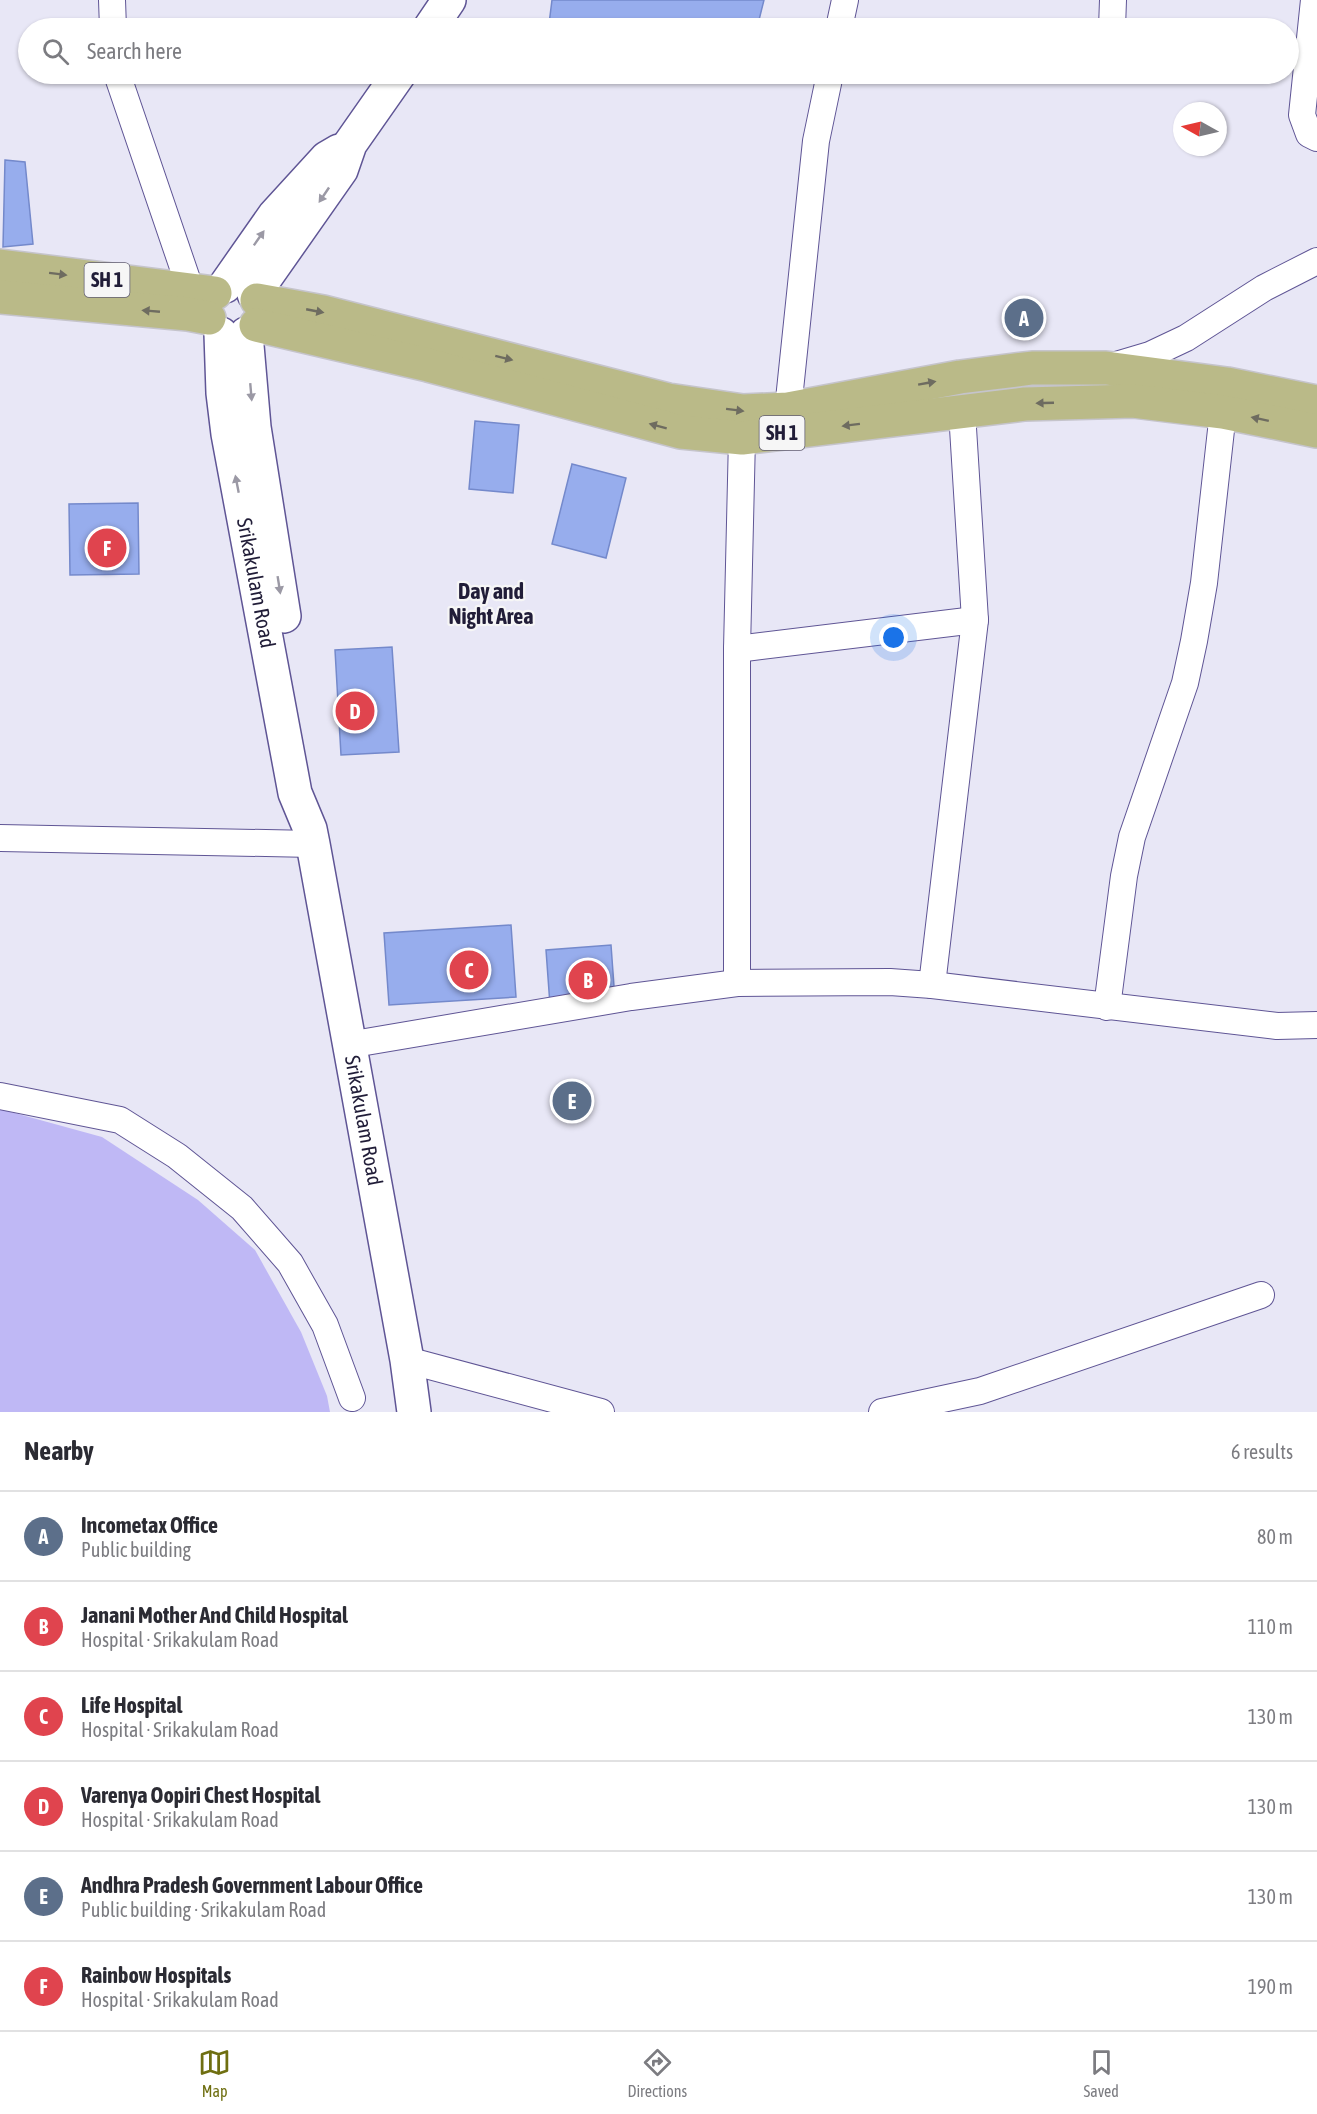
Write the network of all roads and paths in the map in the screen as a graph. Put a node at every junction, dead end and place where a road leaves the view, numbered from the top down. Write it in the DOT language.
graph roads {
  1 [pos="112,0"];
  2 [pos="449,0"];
  3 [pos="845,0"];
  4 [pos="1113,0"];
  5 [pos="1314,0"];
  6 [pos="113,18"];
  7 [pos="437,18"];
  8 [pos="841,18"];
  9 [pos="1112,18"];
  10 [pos="122,84"];
  11 [pos="392,84"];
  12 [pos="828,84"];
  13 [pos="1317,138"];
  14 [pos="1317,261"];
  15 [pos="0,266"];
  16 [pos="0,297"];
  17 [pos="226,309"];
  18 [pos="1106,368"];
  19 [pos="1094,402"];
  20 [pos="1317,402"];
  21 [pos="788,409"];
  22 [pos="962,412"];
  23 [pos="1223,412"];
  24 [pos="1317,431"];
  25 [pos="742,438"];
  26 [pos="975,620"];
  27 [pos="737,649"];
  28 [pos="311,836"];
  29 [pos="0,838"];
  30 [pos="736,983"];
  31 [pos="932,985"];
  32 [pos="1107,1007"];
  33 [pos="1317,1025"];
  34 [pos="348,1045"];
  35 [pos="0,1096"];
  36 [pos="1261,1295"];
  37 [pos="407,1360"];
  38 [pos="352,1398"];
  39 [pos="414,1412"];
  40 [pos="602,1412"];
  41 [pos="882,1412"];
  1 -- 6 [label="street"];
  2 -- 7 [label="main road"];
  3 -- 8 [label="street"];
  4 -- 9 [label="street"];
  5 -- 13 [label="street"];
  10 -- 17 [label="street"];
  11 -- 17 [label="main road"];
  12 -- 21 [label="street"];
  14 -- 18 [label="street"];
  15 -- 17 [label="main road, SH 1, one-way"];
  17 -- 16 [label="main road, SH 1, one-way"];
  17 -- 21 [label="main road, SH 1, one-way"];
  25 -- 17 [label="main road, SH 1, one-way"];
  17 -- 28 [label="main road, Srikakulam Road"];
  18 -- 19 [label="street"];
  18 -- 20 [label="main road, SH 1"];
  21 -- 18 [label="main road, SH 1, one-way"];
  19 -- 22 [label="main road, SH 1, one-way"];
  19 -- 23 [label="main road, SH 1"];
  22 -- 25 [label="main road, SH 1, one-way"];
  22 -- 26 [label="street"];
  24 -- 23 [label="main road, SH 1, one-way"];
  23 -- 32 [label="street"];
  25 -- 27 [label="street"];
  26 -- 27 [label="street"];
  26 -- 31 [label="street"];
  27 -- 30 [label="street"];
  28 -- 29 [label="street"];
  28 -- 34 [label="main road, Srikakulam Road"];
  30 -- 31 [label="street"];
  30 -- 34 [label="street"];
  31 -- 32 [label="street"];
  32 -- 33 [label="street"];
  34 -- 37 [label="main road, Srikakulam Road"];
  35 -- 38 [label="street"];
  36 -- 41 [label="street"];
  37 -- 39 [label="main road, Srikakulam Road"];
  37 -- 40 [label="street"];
}
